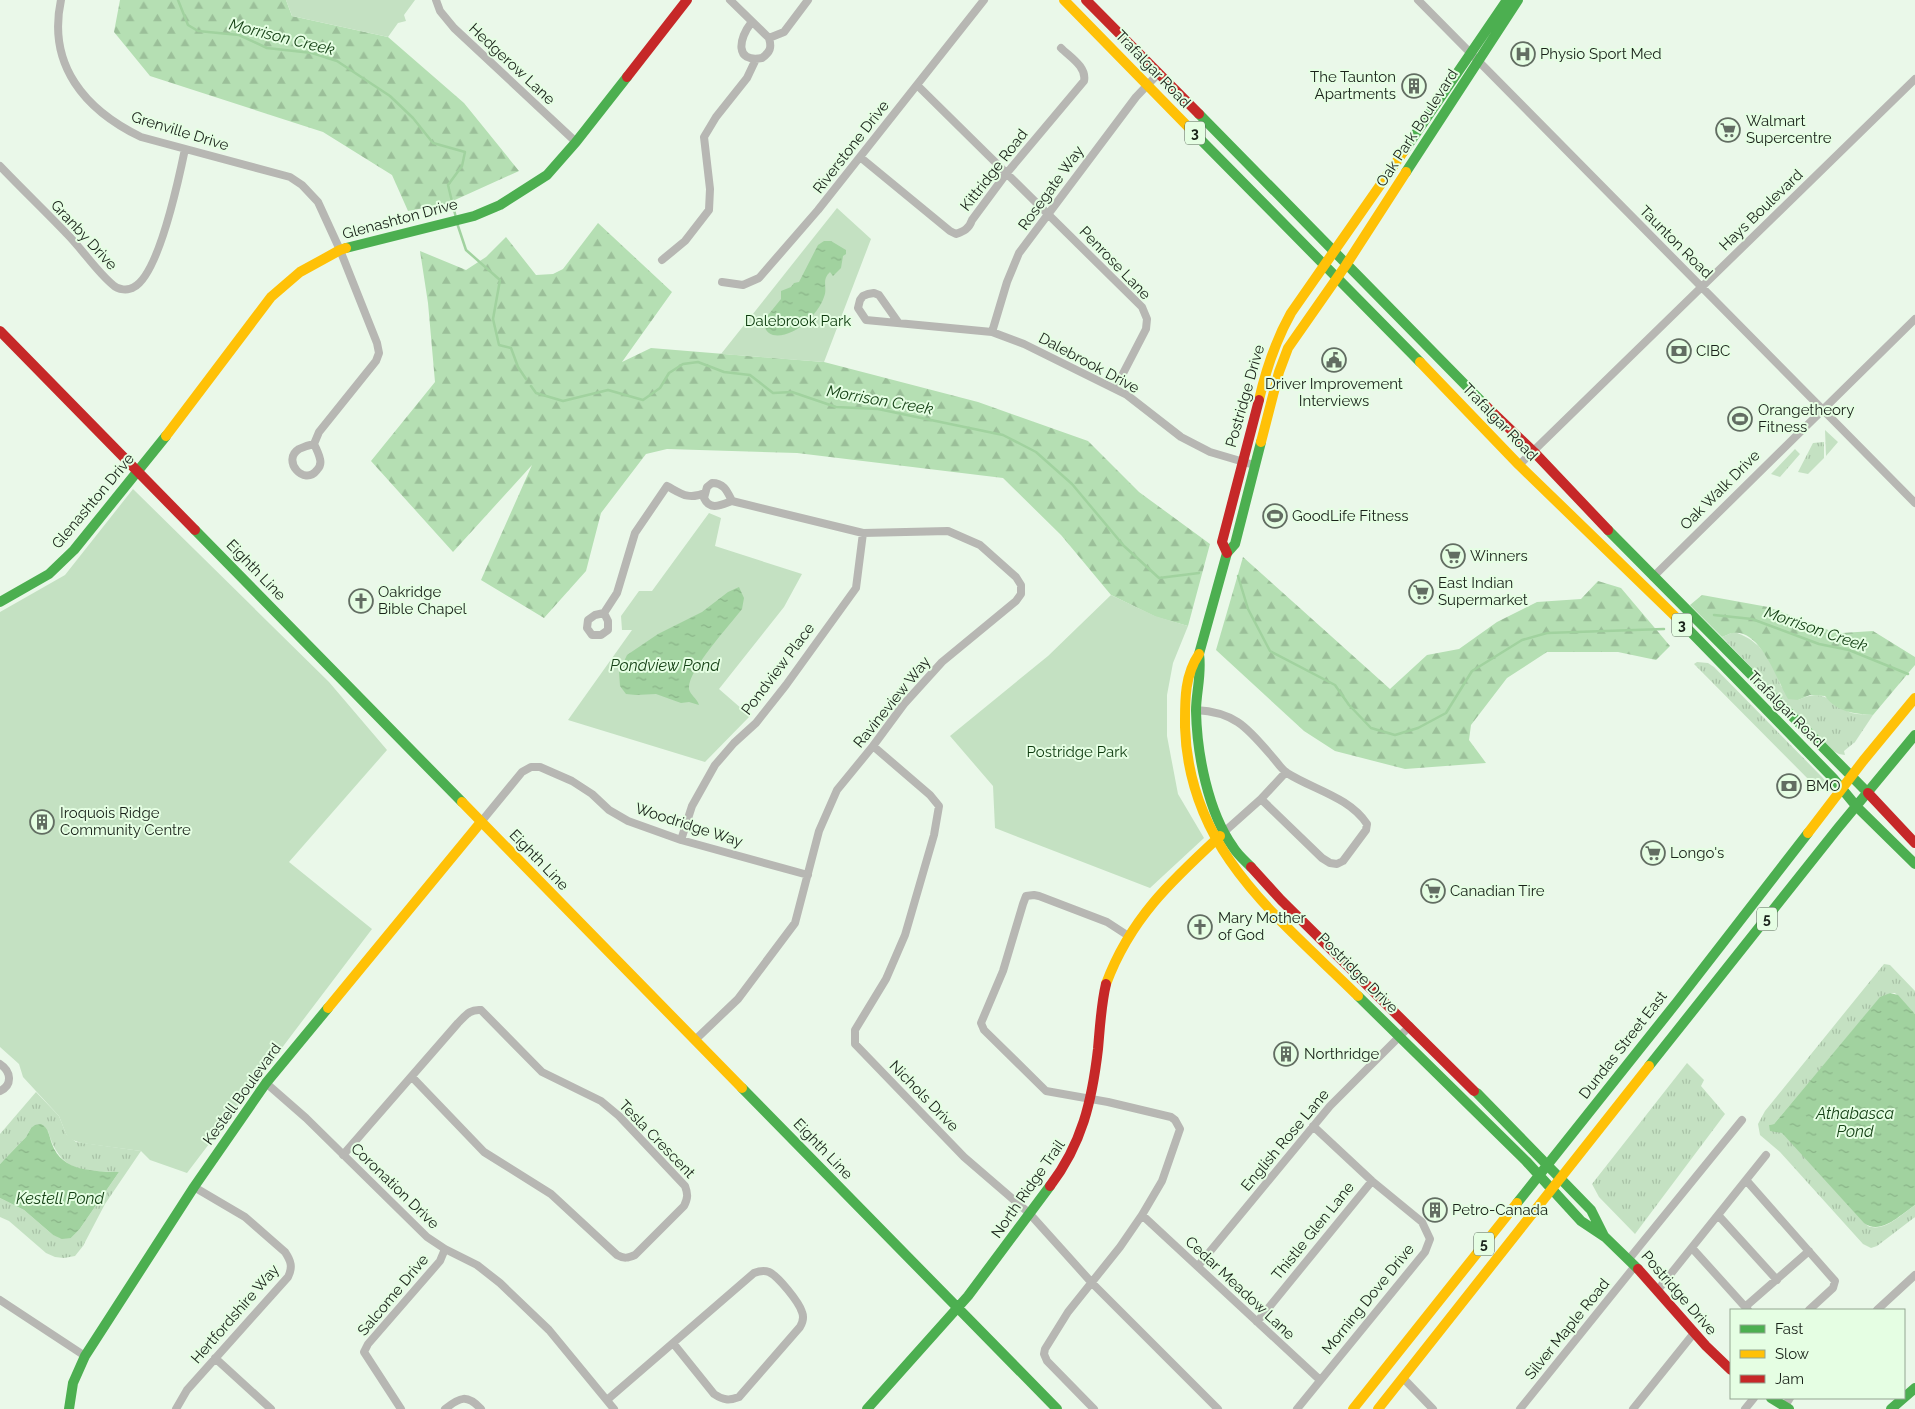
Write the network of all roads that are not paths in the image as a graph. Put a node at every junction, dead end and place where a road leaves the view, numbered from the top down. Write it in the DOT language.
graph roads {
  1 [pos="61,0"];
  2 [pos="436,0"];
  3 [pos="687,0"];
  4 [pos="730,0"];
  5 [pos="808,0"];
  6 [pos="984,0"];
  7 [pos="1064,0"];
  8 [pos="1086,0"];
  9 [pos="1418,0"];
  10 [pos="1506,0"];
  11 [pos="1518,0"];
  12 [pos="751,22"];
  13 [pos="768,38"];
  14 [pos="1061,48"];
  15 [pos="1475,58"];
  16 [pos="756,59"];
  17 [pos="1158,74"];
  18 [pos="1915,78"];
  19 [pos="1148,84"];
  20 [pos="917,85"];
  21 [pos="576,142"];
  22 [pos="185,149"];
  23 [pos="860,158"];
  24 [pos="0,166"];
  25 [pos="1006,174"];
  26 [pos="1048,216"];
  27 [pos="340,250"];
  28 [pos="662,260"];
  29 [pos="1330,260"];
  30 [pos="1341,271"];
  31 [pos="722,282"];
  32 [pos="1702,287"];
  33 [pos="1915,319"];
  34 [pos="898,322"];
  35 [pos="0,331"];
  36 [pos="992,332"];
  37 [pos="1116,389"];
  38 [pos="1822,410"];
  39 [pos="314,444"];
  40 [pos="1534,452"];
  41 [pos="1243,462"];
  42 [pos="1254,464"];
  43 [pos="1519,465"];
  44 [pos="138,472"];
  45 [pos="705,493"];
  46 [pos="732,501"];
  47 [pos="1915,503"];
  48 [pos="863,533"];
  49 [pos="1227,554"];
  50 [pos="1653,576"];
  51 [pos="0,602"];
  52 [pos="604,613"];
  53 [pos="1199,654"];
  54 [pos="1915,698"];
  55 [pos="1196,710"];
  56 [pos="1915,735"];
  57 [pos="873,746"];
  58 [pos="1286,772"];
  59 [pos="1852,776"];
  60 [pos="1842,788"];
  61 [pos="1868,793"];
  62 [pos="1261,799"];
  63 [pos="1857,807"];
  64 [pos="481,822"];
  65 [pos="1224,832"];
  66 [pos="681,840"];
  67 [pos="1215,841"];
  68 [pos="1915,843"];
  69 [pos="1915,864"];
  70 [pos="808,875"];
  71 [pos="1127,935"];
  72 [pos="1410,1026"];
  73 [pos="1400,1036"];
  74 [pos="695,1040"];
  75 [pos="0,1064"];
  76 [pos="412,1077"];
  77 [pos="266,1083"];
  78 [pos="0,1091"];
  79 [pos="1091,1099"];
  80 [pos="1742,1120"];
  81 [pos="1313,1126"];
  82 [pos="1766,1154"];
  83 [pos="343,1155"];
  84 [pos="1547,1165"];
  85 [pos="1539,1176"];
  86 [pos="1561,1179"];
  87 [pos="1746,1180"];
  88 [pos="1372,1181"];
  89 [pos="194,1187"];
  90 [pos="1552,1190"];
  91 [pos="1029,1213"];
  92 [pos="1142,1215"];
  93 [pos="1718,1215"];
  94 [pos="1605,1237"];
  95 [pos="445,1248"];
  96 [pos="1692,1248"];
  97 [pos="1809,1251"];
  98 [pos="1632,1263"];
  99 [pos="1198,1266"];
  100 [pos="1915,1275"];
  101 [pos="1777,1280"];
  102 [pos="1092,1283"];
  103 [pos="1657,1291"];
  104 [pos="0,1300"];
  105 [pos="957,1309"];
  106 [pos="1746,1309"];
  107 [pos="1810,1309"];
  108 [pos="1878,1309"];
  109 [pos="1257,1322"];
  110 [pos="1694,1333"];
  111 [pos="673,1343"];
  112 [pos="85,1356"];
  113 [pos="215,1358"];
  114 [pos="1730,1369"];
  115 [pos="1403,1378"];
  116 [pos="1320,1380"];
  117 [pos="1915,1388"];
  118 [pos="1905,1397"];
  119 [pos="1753,1399"];
  120 [pos="1774,1399"];
  121 [pos="1902,1399"];
  122 [pos="607,1400"];
  123 [pos="1788,1404"];
  124 [pos="69,1409"];
  125 [pos="176,1409"];
  126 [pos="271,1409"];
  127 [pos="400,1409"];
  128 [pos="445,1409"];
  129 [pos="481,1409"];
  130 [pos="614,1409"];
  131 [pos="867,1409"];
  132 [pos="1057,1409"];
  133 [pos="1094,1409"];
  134 [pos="1218,1409"];
  135 [pos="1297,1409"];
  136 [pos="1353,1409"];
  137 [pos="1378,1409"];
  138 [pos="1433,1409"];
  139 [pos="1520,1409"];
  140 [pos="1633,1409"];
  141 [pos="1745,1409"];
  142 [pos="1891,1409"];
  1 -- 22 [label="street, Grenville Drive"];
  2 -- 21 [label="street, Hedgerow Lane"];
  3 -- 21 [label="street, Glenashton Drive"];
  4 -- 12 [label="street"];
  5 -- 13 [label="street"];
  6 -- 20 [label="street, Riverstone Drive"];
  7 -- 19 [label="street, Trafalgar Road / 3"];
  8 -- 17 [label="street, Trafalgar Road / 3"];
  9 -- 15 [label="street, Taunton Road"];
  10 -- 15 [label="street, Oak Park Boulevard"];
  11 -- 15 [label="street, Oak Park Boulevard"];
  12 -- 13 [label="street"];
  12 -- 16 [label="street"];
  13 -- 16 [label="street"];
  14 -- 25 [label="street, Kittridge Road"];
  15 -- 29 [label="street, Oak Park Boulevard"];
  15 -- 30 [label="street, Oak Park Boulevard"];
  15 -- 32 [label="street, Taunton Road"];
  16 -- 28 [label="street"];
  17 -- 19 [label="street, Rosegate Way"];
  17 -- 29 [label="street, Trafalgar Road / 3"];
  18 -- 32 [label="street, Hays Boulevard"];
  19 -- 26 [label="street, Rosegate Way"];
  19 -- 29 [label="street, Trafalgar Road / 3"];
  20 -- 23 [label="street, Riverstone Drive"];
  20 -- 25 [label="street, Penrose Lane"];
  21 -- 27 [label="street, Glenashton Drive"];
  22 -- 24 [label="street, Granby Drive"];
  22 -- 27 [label="street, Grenville Drive"];
  23 -- 25 [label="street, Kittridge Road"];
  23 -- 31 [label="street, Riverstone Drive"];
  25 -- 26 [label="street, Penrose Lane"];
  26 -- 36 [label="street, Rosegate Way"];
  26 -- 37 [label="street, Penrose Lane"];
  27 -- 39 [label="street, Grenville Drive"];
  27 -- 44 [label="street, Glenashton Drive"];
  29 -- 30 [label="street, Trafalgar Road / 3"];
  29 -- 30 [label="street, Trafalgar Road / 3"];
  29 -- 41 [label="street, Postridge Drive"];
  30 -- 40 [label="street, Trafalgar Road / 3"];
  30 -- 42 [label="street, Postridge Drive"];
  30 -- 43 [label="street, Trafalgar Road / 3"];
  32 -- 38 [label="street, Taunton Road"];
  32 -- 40 [label="street, Hays Boulevard"];
  33 -- 38 [label="street, Oak Walk Drive"];
  34 -- 34 [label="street, Dalebrook Drive"];
  34 -- 36 [label="street, Dalebrook Drive"];
  35 -- 44 [label="street, Eighth Line"];
  36 -- 37 [label="street, Dalebrook Drive"];
  37 -- 41 [label="street, Dalebrook Drive"];
  38 -- 47 [label="street, Taunton Road"];
  38 -- 50 [label="street, Oak Walk Drive"];
  40 -- 43 [label="street, Hays Boulevard"];
  40 -- 50 [label="street, Trafalgar Road / 3"];
  41 -- 42 [label="street, Dalebrook Drive"];
  41 -- 49 [label="street, Postridge Drive"];
  42 -- 49 [label="street, Postridge Drive"];
  43 -- 60 [label="street, Trafalgar Road / 3"];
  44 -- 51 [label="street, Glenashton Drive"];
  44 -- 64 [label="street, Eighth Line"];
  45 -- 46 [label="street, Ravineview Way"];
  45 -- 46 [label="street"];
  45 -- 52 [label="street"];
  46 -- 48 [label="street, Ravineview Way"];
  48 -- 57 [label="street, Ravineview Way"];
  48 -- 66 [label="street, Pondview Place"];
  49 -- 53 [label="street, Postridge Drive"];
  50 -- 59 [label="street, Trafalgar Road / 3"];
  53 -- 55 [label="street, Postridge Drive"];
  53 -- 67 [label="street, Postridge Drive"];
  54 -- 59 [label="street, Dundas Street East / 5"];
  55 -- 58 [label="street"];
  55 -- 65 [label="street, Postridge Drive"];
  56 -- 61 [label="street, 5"];
  57 -- 70 [label="street, Ravineview Way"];
  57 -- 91 [label="street, Nichols Drive"];
  58 -- 62 [label="street"];
  58 -- 62 [label="street"];
  59 -- 60 [label="street, Dundas Street East / 5"];
  59 -- 61 [label="street, Trafalgar Road / 3"];
  60 -- 63 [label="street, Trafalgar Road / 3"];
  60 -- 84 [label="street, Dundas Street East / 5"];
  61 -- 63 [label="street, 5"];
  61 -- 68 [label="street, Trafalgar Road / 3"];
  62 -- 65 [label="street"];
  63 -- 69 [label="street, Trafalgar Road / 3"];
  63 -- 86 [label="street, 5"];
  64 -- 66 [label="street, Woodridge Way"];
  64 -- 74 [label="street, Eighth Line"];
  64 -- 77 [label="street, Kestell Boulevard"];
  65 -- 67 [label="street, North Ridge Trail"];
  65 -- 72 [label="street, Postridge Drive"];
  66 -- 70 [label="street, Woodridge Way"];
  67 -- 71 [label="street, North Ridge Trail"];
  67 -- 73 [label="street, Postridge Drive"];
  70 -- 74 [label="street, Ravineview Way"];
  71 -- 79 [label="street, North Ridge Trail"];
  71 -- 79 [label="street"];
  72 -- 73 [label="street, English Rose Lane"];
  72 -- 84 [label="street, Postridge Drive"];
  73 -- 81 [label="street, English Rose Lane"];
  73 -- 85 [label="street, Postridge Drive"];
  74 -- 105 [label="street, Eighth Line"];
  75 -- 78 [label="street"];
  76 -- 76 [label="street, Tesla Crescent"];
  76 -- 83 [label="street, Tesla Crescent"];
  77 -- 83 [label="street, Coronation Drive"];
  77 -- 89 [label="street, Kestell Boulevard"];
  79 -- 91 [label="street, North Ridge Trail"];
  79 -- 92 [label="street"];
  80 -- 98 [label="street, Silver Maple Road"];
  81 -- 88 [label="street, Morning Dove Drive"];
  81 -- 99 [label="street, English Rose Lane"];
  82 -- 87 [label="street"];
  83 -- 95 [label="street, Coronation Drive"];
  84 -- 85 [label="street, Dundas Street East / 5"];
  84 -- 86 [label="street, Postridge Drive"];
  85 -- 90 [label="street, Postridge Drive"];
  85 -- 136 [label="street, Dundas Street East / 5"];
  86 -- 90 [label="street, 5"];
  86 -- 94 [label="street, Postridge Drive"];
  87 -- 93 [label="street"];
  87 -- 97 [label="street"];
  88 -- 109 [label="street, Thistle Glen Lane"];
  88 -- 116 [label="street, Morning Dove Drive"];
  89 -- 112 [label="street, Kestell Boulevard"];
  89 -- 113 [label="street, Hertfordshire Way"];
  90 -- 94 [label="street, Postridge Drive"];
  90 -- 115 [label="street, 5"];
  91 -- 102 [label="street, Nichols Drive"];
  91 -- 105 [label="street, North Ridge Trail"];
  92 -- 99 [label="street, Cedar Meadow Lane"];
  92 -- 102 [label="street"];
  93 -- 96 [label="street"];
  93 -- 101 [label="street"];
  94 -- 98 [label="street, Postridge Drive"];
  95 -- 122 [label="street, Coronation Drive"];
  95 -- 127 [label="street, Salcome Drive"];
  96 -- 103 [label="street"];
  96 -- 106 [label="street"];
  97 -- 101 [label="street"];
  97 -- 107 [label="street"];
  98 -- 103 [label="street, Postridge Drive"];
  98 -- 139 [label="street, Silver Maple Road"];
  99 -- 109 [label="street, Cedar Meadow Lane"];
  100 -- 108 [label="street"];
  101 -- 106 [label="street"];
  102 -- 133 [label="street"];
  102 -- 134 [label="street, Nichols Drive"];
  103 -- 110 [label="street, Postridge Drive"];
  104 -- 112 [label="street"];
  105 -- 131 [label="street, North Ridge Trail"];
  105 -- 132 [label="street, Eighth Line"];
  109 -- 116 [label="street, Cedar Meadow Lane"];
  110 -- 114 [label="street, Postridge Drive"];
  110 -- 140 [label="street"];
  111 -- 111 [label="street"];
  111 -- 122 [label="street"];
  112 -- 124 [label="street, Kestell Boulevard"];
  113 -- 125 [label="street, Hertfordshire Way"];
  113 -- 126 [label="street"];
  115 -- 137 [label="street, 5"];
  115 -- 138 [label="street"];
  116 -- 135 [label="street, Morning Dove Drive"];
  117 -- 118 [label="street"];
  119 -- 141 [label="street"];
  120 -- 123 [label="street"];
  121 -- 142 [label="street"];
  122 -- 130 [label="street, Coronation Drive"];
  128 -- 129 [label="street"];
}
